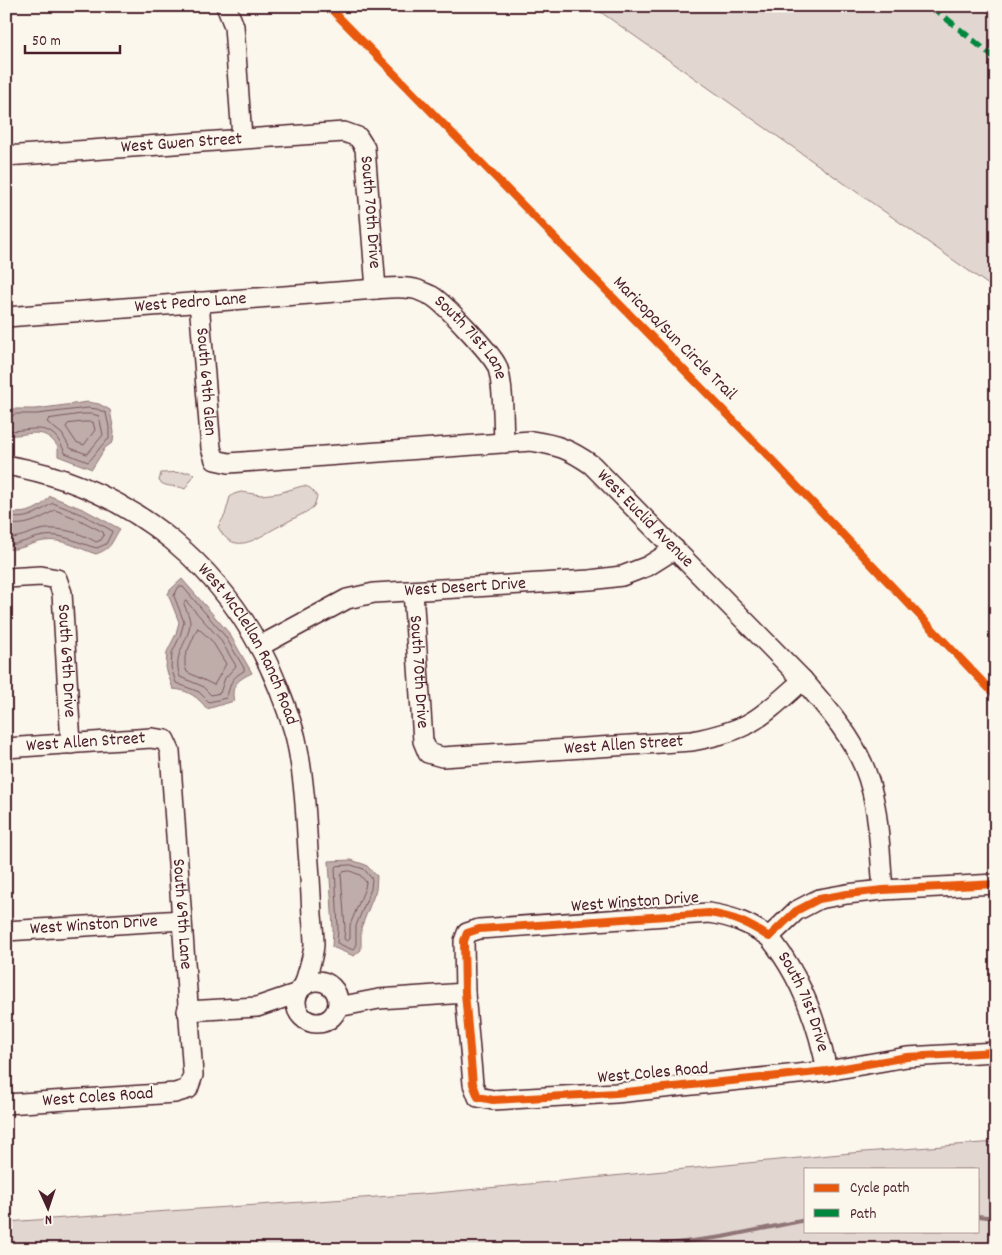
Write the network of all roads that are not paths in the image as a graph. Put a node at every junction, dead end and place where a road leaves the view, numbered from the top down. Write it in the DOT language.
graph roads {
  1 [pos="226,6"];
  2 [pos="358,137"];
  3 [pos="242,138"];
  4 [pos="6,156"];
  5 [pos="376,289"];
  6 [pos="199,302"];
  7 [pos="6,317"];
  8 [pos="504,443"];
  9 [pos="216,460"];
  10 [pos="6,465"];
  11 [pos="676,549"];
  12 [pos="6,578"];
  13 [pos="413,591"];
  14 [pos="260,646"];
  15 [pos="803,680"];
  16 [pos="165,740"];
  17 [pos="71,744"];
  18 [pos="6,748"];
  19 [pos="428,753"];
  20 [pos="996,884"];
  21 [pos="883,890"];
  22 [pos="182,920"];
  23 [pos="6,931"];
  24 [pos="467,933"];
  25 [pos="769,937"];
  26 [pos="314,946"];
  27 [pos="301,990"];
  28 [pos="465,993"];
  29 [pos="334,995"];
  30 [pos="257,1007"];
  31 [pos="187,1011"];
  32 [pos="304,1018"];
  33 [pos="996,1052"];
  34 [pos="827,1071"];
  35 [pos="188,1089"];
  36 [pos="6,1104"];
  1 -- 3 [label="street"];
  2 -- 3 [label="street, West Gwen Street"];
  2 -- 5 [label="street, South 70th Drive"];
  3 -- 4 [label="street, West Gwen Street"];
  5 -- 6 [label="street, West Pedro Lane"];
  5 -- 8 [label="street, South 71st Lane"];
  6 -- 7 [label="street, West Pedro Lane"];
  6 -- 9 [label="street, South 69th Glen"];
  8 -- 9 [label="street, West Euclid Avenue"];
  8 -- 11 [label="street, West Euclid Avenue"];
  10 -- 14 [label="street, West McClellan Ranch Road"];
  11 -- 13 [label="street, West Desert Drive"];
  11 -- 15 [label="street, West Euclid Avenue"];
  12 -- 17 [label="street, South 69th Drive"];
  13 -- 14 [label="street, West Desert Drive"];
  13 -- 19 [label="street, South 70th Drive"];
  14 -- 26 [label="street, West McClellan Ranch Road"];
  15 -- 19 [label="street, West Allen Street"];
  15 -- 21 [label="street, West Euclid Avenue"];
  16 -- 17 [label="street, West Allen Street"];
  16 -- 22 [label="street, South 69th Lane"];
  17 -- 18 [label="street, West Allen Street"];
  20 -- 21 [label="street"];
  21 -- 25 [label="street"];
  22 -- 23 [label="street, West Winston Drive"];
  22 -- 31 [label="street, South 69th Lane"];
  24 -- 25 [label="street, West Winston Drive"];
  24 -- 28 [label="street, West Coles Road"];
  25 -- 34 [label="street, South 71st Drive"];
  26 -- 27 [label="street"];
  26 -- 29 [label="street"];
  27 -- 29 [label="street"];
  27 -- 30 [label="street"];
  27 -- 32 [label="street"];
  28 -- 29 [label="street"];
  28 -- 34 [label="street, West Coles Road"];
  29 -- 32 [label="street"];
  30 -- 31 [label="street"];
  30 -- 32 [label="street"];
  31 -- 35 [label="street, South 69th Lane"];
  33 -- 34 [label="street, West Coles Road"];
  35 -- 36 [label="street, West Coles Road"];
}
